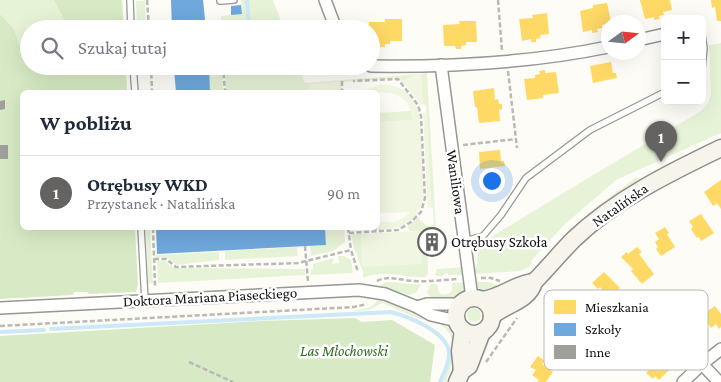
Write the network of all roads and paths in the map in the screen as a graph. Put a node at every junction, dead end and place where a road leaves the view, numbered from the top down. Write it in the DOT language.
graph roads {
  1 [pos="130,0"];
  2 [pos="147,0"];
  3 [pos="234,0"];
  4 [pos="325,0"];
  5 [pos="498,0"];
  6 [pos="220,1"];
  7 [pos="131,20"];
  8 [pos="148,20"];
  9 [pos="333,20"];
  10 [pos="661,35"];
  11 [pos="646,38"];
  12 [pos="601,48"];
  13 [pos="503,55"];
  14 [pos="441,65"];
  15 [pos="380,66"];
  16 [pos="508,67"];
  17 [pos="134,75"];
  18 [pos="151,75"];
  19 [pos="224,75"];
  20 [pos="342,81"];
  21 [pos="353,82"];
  22 [pos="135,90"];
  23 [pos="152,90"];
  24 [pos="225,90"];
  25 [pos="342,90"];
  26 [pos="661,94"];
  27 [pos="516,139"];
  28 [pos="458,146"];
  29 [pos="517,148"];
  30 [pos="721,148"];
  31 [pos="141,230"];
  32 [pos="153,230"];
  33 [pos="348,230"];
  34 [pos="379,230"];
  35 [pos="382,231"];
  36 [pos="349,233"];
  37 [pos="465,241"];
  38 [pos="305,246"];
  39 [pos="351,250"];
  40 [pos="154,259"];
  41 [pos="306,261"];
  42 [pos="358,272"];
  43 [pos="488,277"];
  44 [pos="470,278"];
  45 [pos="534,282"];
  46 [pos="308,283"];
  47 [pos="374,285"];
  48 [pos="156,286"];
  49 [pos="145,301"];
  50 [pos="472,301"];
  51 [pos="360,306"];
  52 [pos="417,307"];
  53 [pos="0,308"];
  54 [pos="522,311"];
  55 [pos="492,316"];
  56 [pos="0,326"];
  57 [pos="460,326"];
  58 [pos="482,332"];
  59 [pos="721,349"];
  60 [pos="708,359"];
  61 [pos="189,362"];
  62 [pos="482,369"];
  63 [pos="696,370"];
  64 [pos="708,370"];
  65 [pos="459,376"];
  66 [pos="233,382"];
  67 [pos="683,382"];
  68 [pos="719,382"];
  1 -- 7 [label="lane"];
  2 -- 8 [label="path"];
  3 -- 6 [label="lane"];
  4 -- 9 [label="street"];
  5 -- 13 [label="path"];
  10 -- 11 [label="street"];
  12 -- 14 [label="street"];
  14 -- 15 [label="street"];
  14 -- 37 [label="street, Waniliowa"];
  16 -- 27 [label="path"];
  17 -- 22 [label="lane"];
  18 -- 23 [label="path"];
  19 -- 24 [label="path"];
  20 -- 25 [label="path"];
  21 -- 35 [label="path"];
  26 -- 37 [label="lane"];
  27 -- 28 [label="path"];
  27 -- 29 [label="path"];
  30 -- 45 [label="main road, Natalińska"];
  31 -- 49 [label="lane"];
  32 -- 40 [label="path"];
  33 -- 36 [label="path"];
  34 -- 35 [label="path"];
  35 -- 36 [label="path"];
  36 -- 39 [label="path"];
  37 -- 44 [label="street, Waniliowa"];
  38 -- 41 [label="path"];
  39 -- 41 [label="path"];
  39 -- 42 [label="path"];
  40 -- 41 [label="path"];
  40 -- 48 [label="path"];
  41 -- 46 [label="path"];
  43 -- 44 [label="path"];
  44 -- 47 [label="path"];
  44 -- 50 [label="street, Waniliowa"];
  45 -- 50 [label="main road, Natalińska"];
  45 -- 55 [label="main road, Natalińska"];
  49 -- 52 [label="street, Doktora Mariana Piaseckiego"];
  49 -- 53 [label="street, Doktora Mariana Piaseckiego"];
  50 -- 52 [label="street, Doktora Mariana Piaseckiego"];
  50 -- 55 [label="main road"];
  50 -- 57 [label="main road"];
  51 -- 56 [label="path"];
  52 -- 57 [label="street, Doktora Mariana Piaseckiego"];
  54 -- 62 [label="path"];
  55 -- 58 [label="main road"];
  57 -- 58 [label="main road"];
  57 -- 65 [label="main road"];
  58 -- 65 [label="main road"];
  59 -- 60 [label="street"];
  61 -- 66 [label="path"];
  63 -- 67 [label="street"];
  64 -- 68 [label="street"];
}
